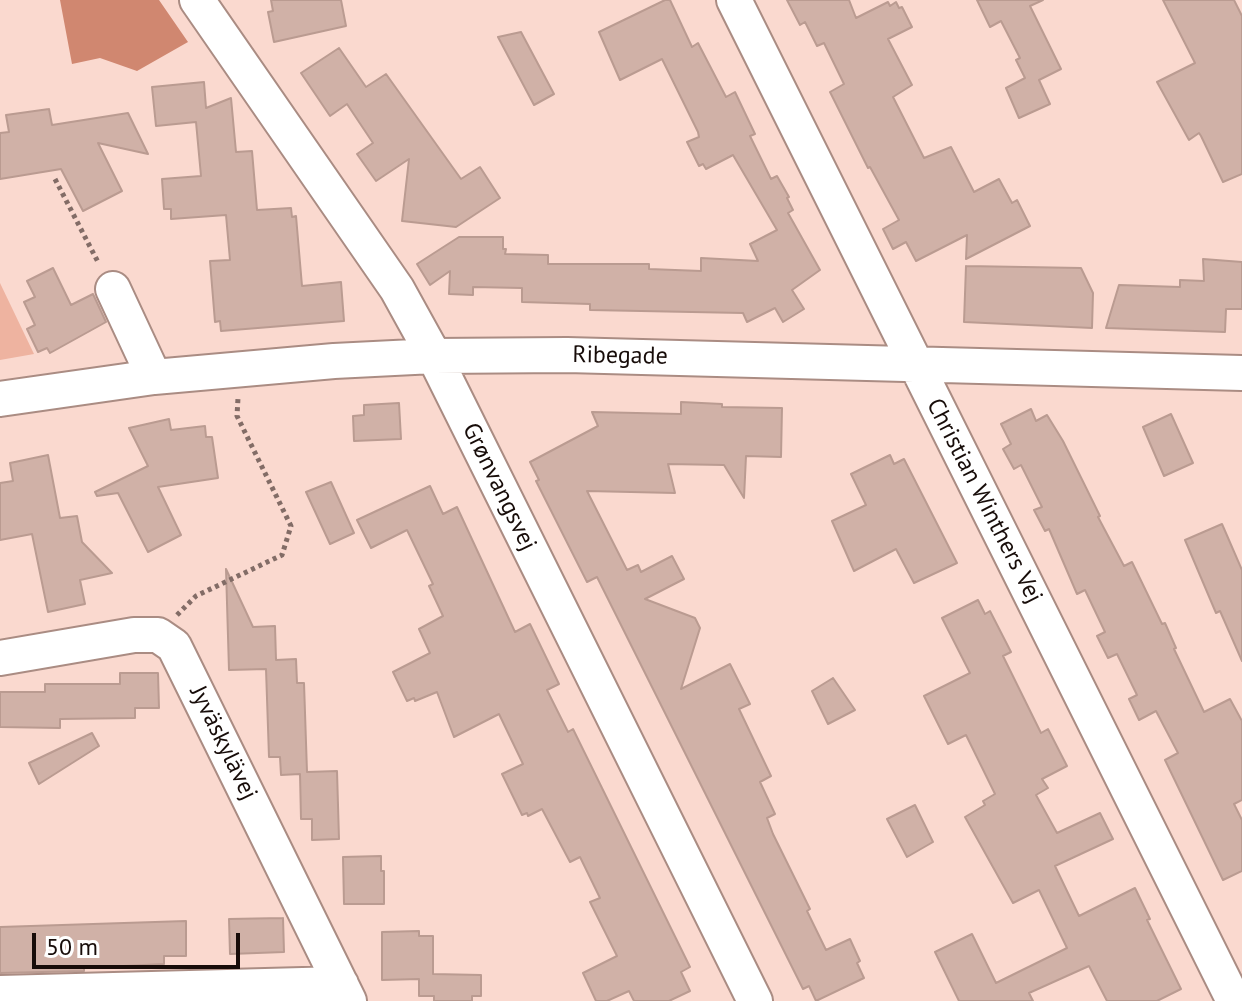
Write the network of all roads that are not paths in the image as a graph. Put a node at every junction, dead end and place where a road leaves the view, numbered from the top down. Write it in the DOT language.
graph roads {
  1 [pos="197,0"];
  2 [pos="734,0"];
  3 [pos="113,289"];
  4 [pos="434,356"];
  5 [pos="915,364"];
  6 [pos="1242,373"];
  7 [pos="154,377"];
  8 [pos="0,399"];
  9 [pos="0,658"];
  10 [pos="345,992"];
  11 [pos="0,993"];
  12 [pos="755,1001"];
  13 [pos="1234,1001"];
  1 -- 4 [label="street, Grønvangsvej"];
  2 -- 5 [label="street, Christian Winthers Vej"];
  3 -- 7 [label="street"];
  4 -- 5 [label="street, Ribegade"];
  4 -- 7 [label="street, Ribegade"];
  4 -- 12 [label="street, Grønvangsvej"];
  5 -- 6 [label="street, Ribegade"];
  5 -- 13 [label="street, Christian Winthers Vej"];
  7 -- 8 [label="street, Ribegade"];
  9 -- 10 [label="street, Jyväskylävej"];
  10 -- 11 [label="street"];
}
